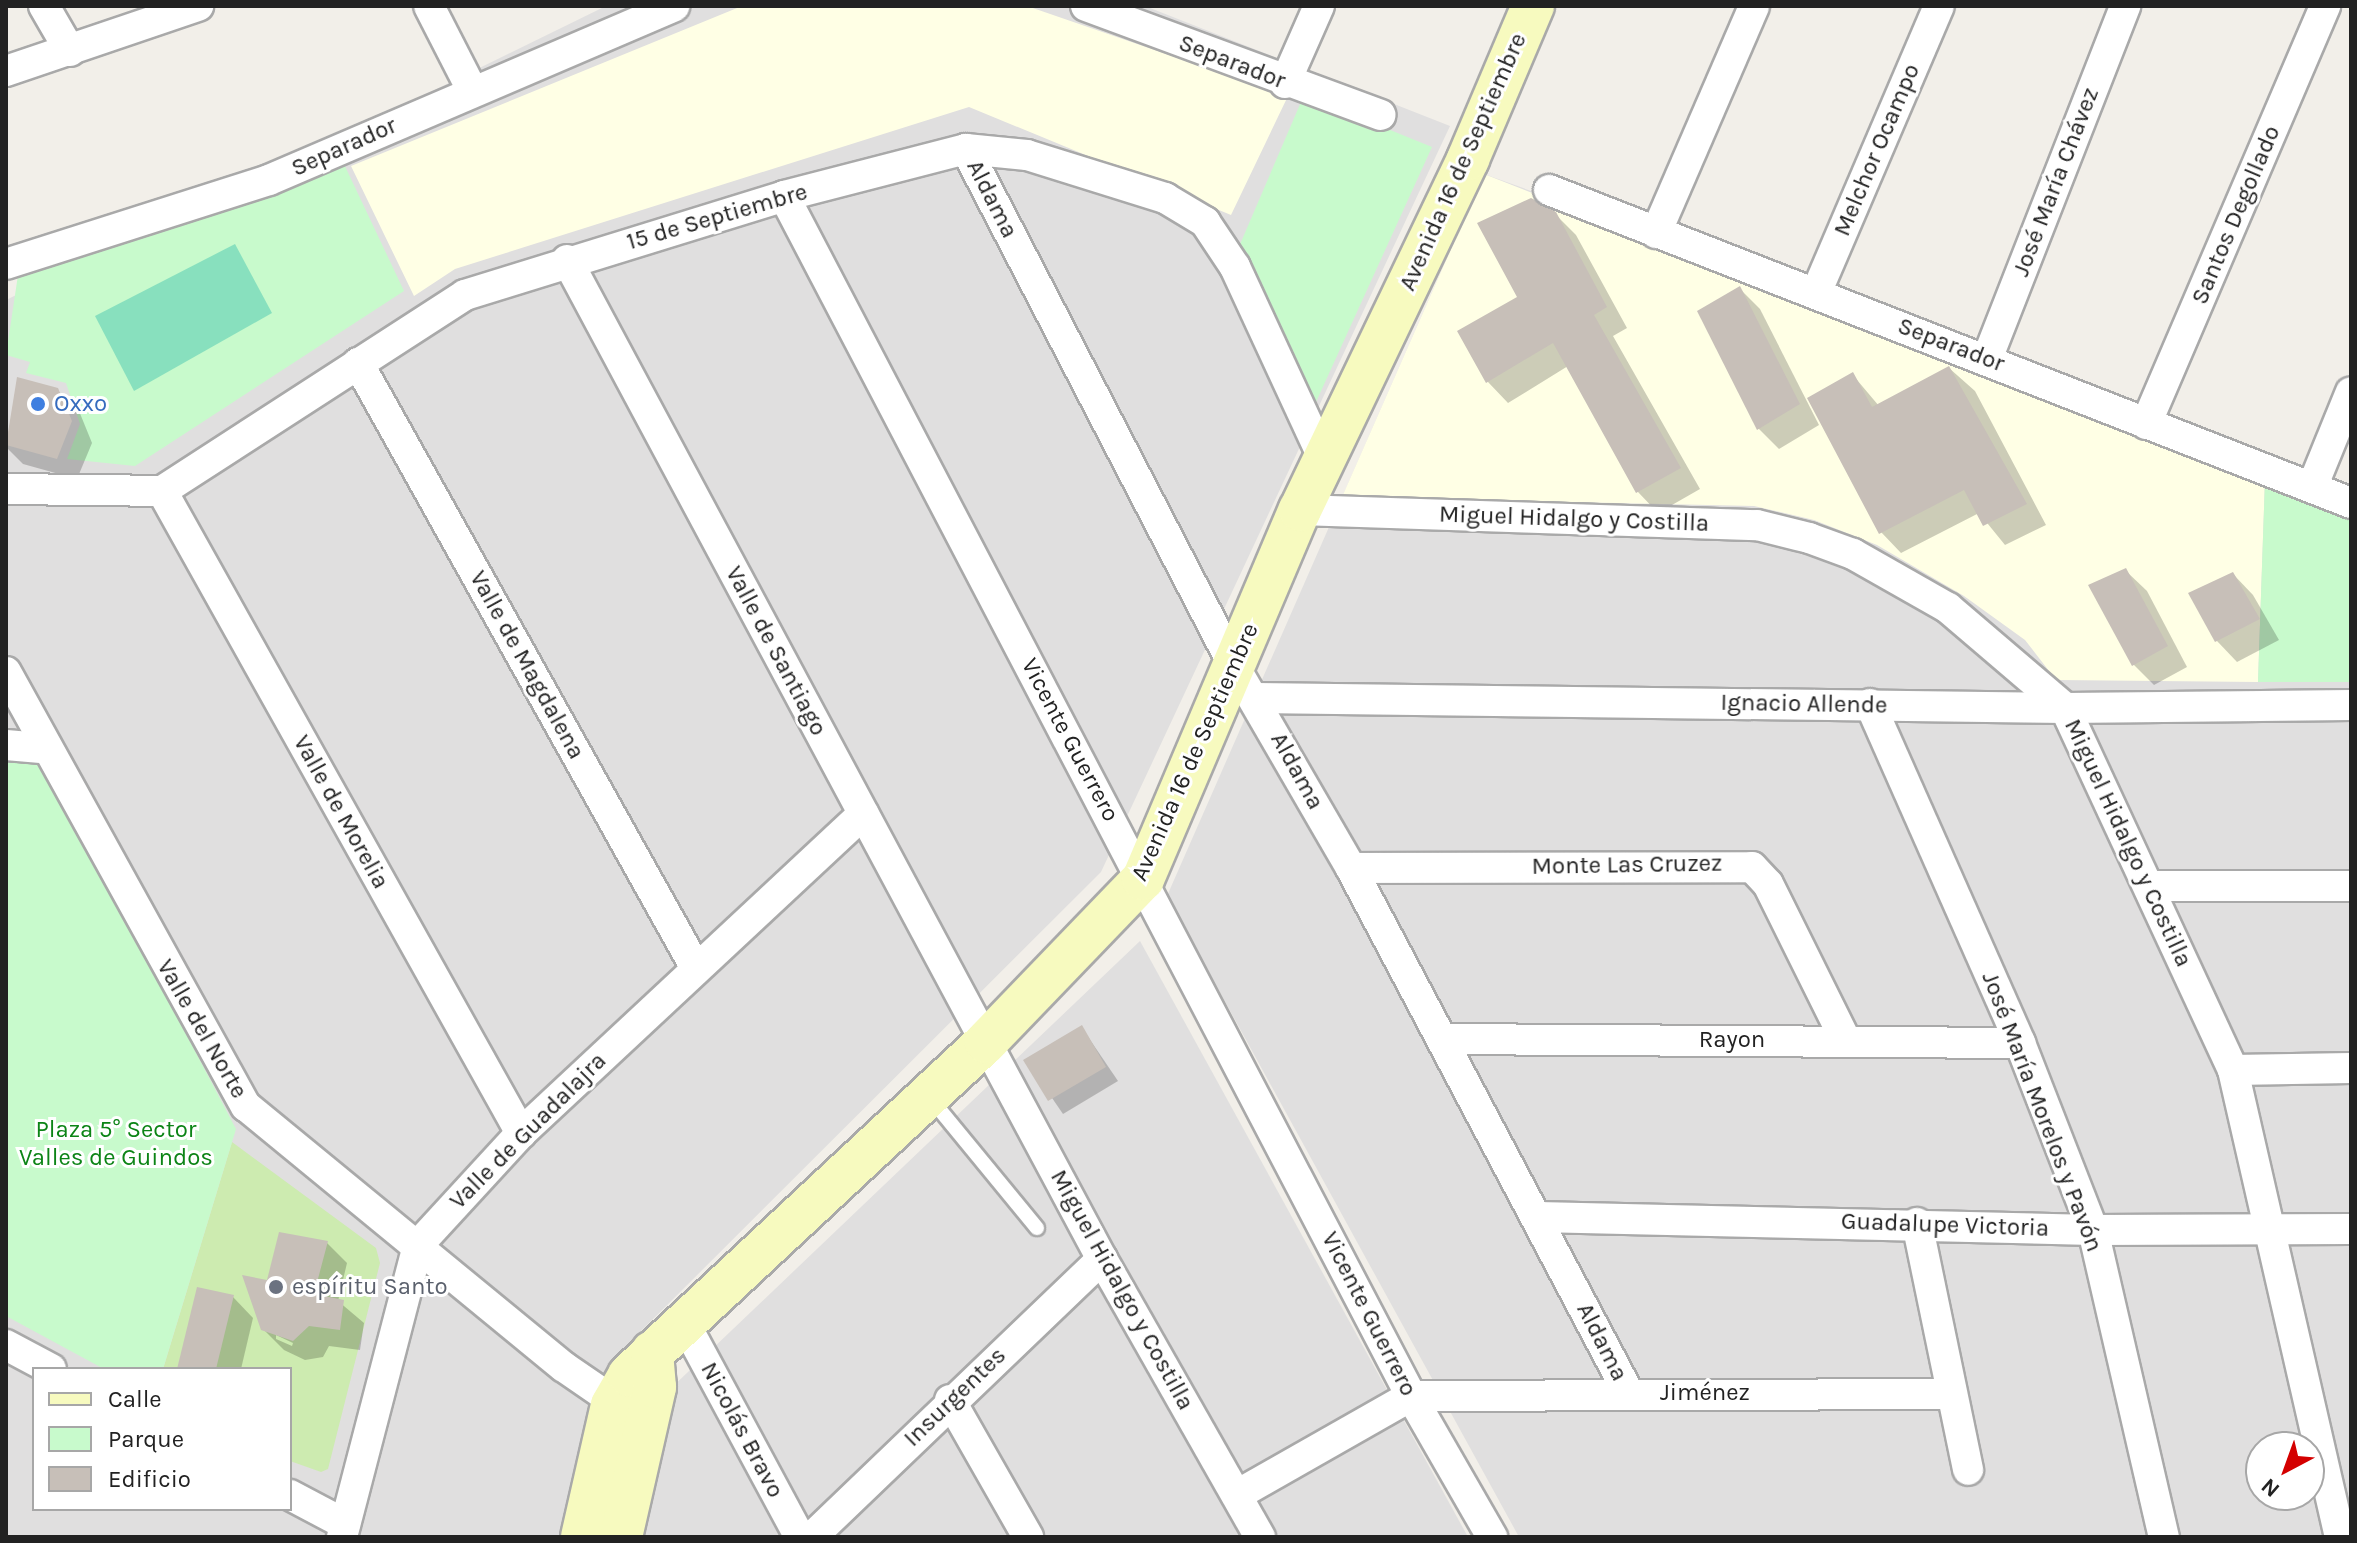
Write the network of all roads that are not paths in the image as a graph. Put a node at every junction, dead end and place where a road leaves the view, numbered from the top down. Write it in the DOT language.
graph roads {
  1 [pos="44,6"];
  2 [pos="198,6"];
  3 [pos="429,6"];
  4 [pos="674,6"];
  5 [pos="1319,6"];
  6 [pos="1533,6"];
  7 [pos="1754,6"];
  8 [pos="1939,6"];
  9 [pos="2125,6"];
  10 [pos="2325,6"];
  11 [pos="1105,10"];
  12 [pos="70,51"];
  13 [pos="6,71"];
  14 [pos="1285,83"];
  15 [pos="472,90"];
  16 [pos="1380,115"];
  17 [pos="966,149"];
  18 [pos="1549,190"];
  19 [pos="784,196"];
  20 [pos="1656,233"];
  21 [pos="567,260"];
  22 [pos="6,264"];
  23 [pos="1816,293"];
  24 [pos="1987,359"];
  25 [pos="358,363"];
  26 [pos="2351,393"];
  27 [pos="2146,424"];
  28 [pos="1325,462"];
  29 [pos="2313,485"];
  30 [pos="6,489"];
  31 [pos="162,491"];
  32 [pos="2351,503"];
  33 [pos="1300,510"];
  34 [pos="6,672"];
  35 [pos="1246,683"];
  36 [pos="1870,704"];
  37 [pos="2351,705"];
  38 [pos="2065,708"];
  39 [pos="6,745"];
  40 [pos="44,748"];
  41 [pos="863,814"];
  42 [pos="1351,868"];
  43 [pos="1143,879"];
  44 [pos="2149,886"];
  45 [pos="2351,886"];
  46 [pos="696,968"];
  47 [pos="1444,1039"];
  48 [pos="1846,1041"];
  49 [pos="986,1042"];
  50 [pos="2020,1043"];
  51 [pos="2351,1068"];
  52 [pos="2233,1070"];
  53 [pos="928,1096"];
  54 [pos="521,1133"];
  55 [pos="1538,1217"];
  56 [pos="1917,1223"];
  57 [pos="1037,1228"];
  58 [pos="2271,1229"];
  59 [pos="2351,1229"];
  60 [pos="2093,1230"];
  61 [pos="418,1245"];
  62 [pos="1102,1259"];
  63 [pos="684,1322"];
  64 [pos="6,1345"];
  65 [pos="47,1367"];
  66 [pos="1628,1392"];
  67 [pos="1951,1394"];
  68 [pos="1411,1396"];
  69 [pos="950,1400"];
  70 [pos="630,1412"];
  71 [pos="1968,1470"];
  72 [pos="1237,1495"];
  73 [pos="292,1496"];
  74 [pos="343,1530"];
  75 [pos="582,1537"];
  76 [pos="621,1537"];
  77 [pos="800,1537"];
  78 [pos="812,1537"];
  79 [pos="1028,1537"];
  80 [pos="1260,1537"];
  81 [pos="1492,1537"];
  82 [pos="2164,1537"];
  83 [pos="2340,1537"];
  1 -- 12 [label="street"];
  2 -- 12 [label="street"];
  3 -- 15 [label="street"];
  4 -- 15 [label="street, Separador"];
  5 -- 14 [label="street"];
  6 -- 28 [label="street, Avenida 16 de Septiembre"];
  7 -- 20 [label="street"];
  8 -- 23 [label="street, Melchor Ocampo"];
  9 -- 24 [label="street, José María Chávez"];
  10 -- 27 [label="street, Santos Degollado"];
  11 -- 14 [label="street, Separador"];
  12 -- 13 [label="street"];
  14 -- 16 [label="street, Separador"];
  15 -- 22 [label="street, Separador"];
  17 -- 19 [label="street, 15 de Septiembre"];
  17 -- 28 [label="street, 15 de Septiembre"];
  17 -- 35 [label="street, Aldama"];
  18 -- 20 [label="street, Separador"];
  19 -- 21 [label="street, 15 de Septiembre"];
  19 -- 43 [label="street, Vicente Guerrero"];
  20 -- 23 [label="street, Separador"];
  21 -- 25 [label="street, 15 de Septiembre"];
  21 -- 41 [label="street, Valle de Santiago"];
  23 -- 24 [label="street, Separador"];
  24 -- 27 [label="street, Separador"];
  25 -- 31 [label="street, 15 de Septiembre"];
  25 -- 46 [label="street, Valle de Magdalena"];
  26 -- 29 [label="street"];
  27 -- 29 [label="street, Separador"];
  28 -- 33 [label="street, Avenida 16 de Septiembre"];
  29 -- 32 [label="street, Separador"];
  30 -- 31 [label="street"];
  31 -- 54 [label="street, Valle de Morelia"];
  33 -- 35 [label="street, Avenida 16 de Septiembre"];
  33 -- 38 [label="street, Miguel Hidalgo y Costilla"];
  34 -- 40 [label="street, Valle del Norte"];
  35 -- 36 [label="street, Ignacio Allende"];
  35 -- 42 [label="street, Aldama"];
  35 -- 43 [label="street, Avenida 16 de Septiembre"];
  36 -- 38 [label="street, Ignacio Allende"];
  36 -- 50 [label="street, José María Morelos y Pavón"];
  37 -- 38 [label="street, Ignacio Allende"];
  38 -- 44 [label="street, Miguel Hidalgo y Costilla"];
  39 -- 40 [label="street"];
  40 -- 61 [label="street, Valle del Norte"];
  41 -- 46 [label="street, Valle de Guadalajra"];
  41 -- 49 [label="street, Valle de Santiago"];
  42 -- 47 [label="street, Aldama"];
  42 -- 48 [label="street, Monte Las Cruzez"];
  43 -- 49 [label="street, Avenida 16 de Septiembre"];
  43 -- 68 [label="street, Vicente Guerrero"];
  44 -- 45 [label="street"];
  44 -- 52 [label="street, Miguel Hidalgo y Costilla"];
  46 -- 54 [label="street, Valle de Guadalajra"];
  47 -- 48 [label="street, Rayon"];
  47 -- 55 [label="street, Aldama"];
  48 -- 50 [label="street, Rayon"];
  49 -- 53 [label="street, Avenida 16 de Septiembre"];
  49 -- 62 [label="street, Miguel Hidalgo y Costilla"];
  50 -- 60 [label="street, José María Morelos y Pavón"];
  51 -- 52 [label="street"];
  52 -- 58 [label="street, Miguel Hidalgo y Costilla"];
  53 -- 57 [label="lane"];
  53 -- 63 [label="street, Avenida 16 de Septiembre"];
  54 -- 61 [label="street, Valle de Guadalajra"];
  55 -- 56 [label="street, Guadalupe Victoria"];
  55 -- 66 [label="street, Aldama"];
  56 -- 60 [label="street, Guadalupe Victoria"];
  56 -- 67 [label="street"];
  58 -- 59 [label="street, Guadalupe Victoria"];
  58 -- 60 [label="street, Guadalupe Victoria"];
  58 -- 83 [label="street, Miguel Hidalgo y Costilla"];
  60 -- 82 [label="street, José María Morelos y Pavón"];
  61 -- 70 [label="street, Valle del Norte"];
  61 -- 74 [label="street, Valle de Guadalajra"];
  62 -- 69 [label="street, Insurgentes"];
  62 -- 72 [label="street, Miguel Hidalgo y Costilla"];
  63 -- 70 [label="street, Avenida 16 de Septiembre"];
  63 -- 77 [label="street, Nicolás Bravo"];
  64 -- 65 [label="street"];
  66 -- 67 [label="street, Jiménez"];
  66 -- 68 [label="street, Jiménez"];
  67 -- 71 [label="street"];
  68 -- 72 [label="street"];
  68 -- 81 [label="street, Vicente Guerrero"];
  69 -- 78 [label="street, Insurgentes"];
  69 -- 79 [label="street"];
  70 -- 75 [label="street, Avenida 16 de Septiembre"];
  70 -- 76 [label="street, Avenida 16 de Septiembre"];
  72 -- 80 [label="street, Miguel Hidalgo y Costilla"];
  73 -- 74 [label="street"];
}
